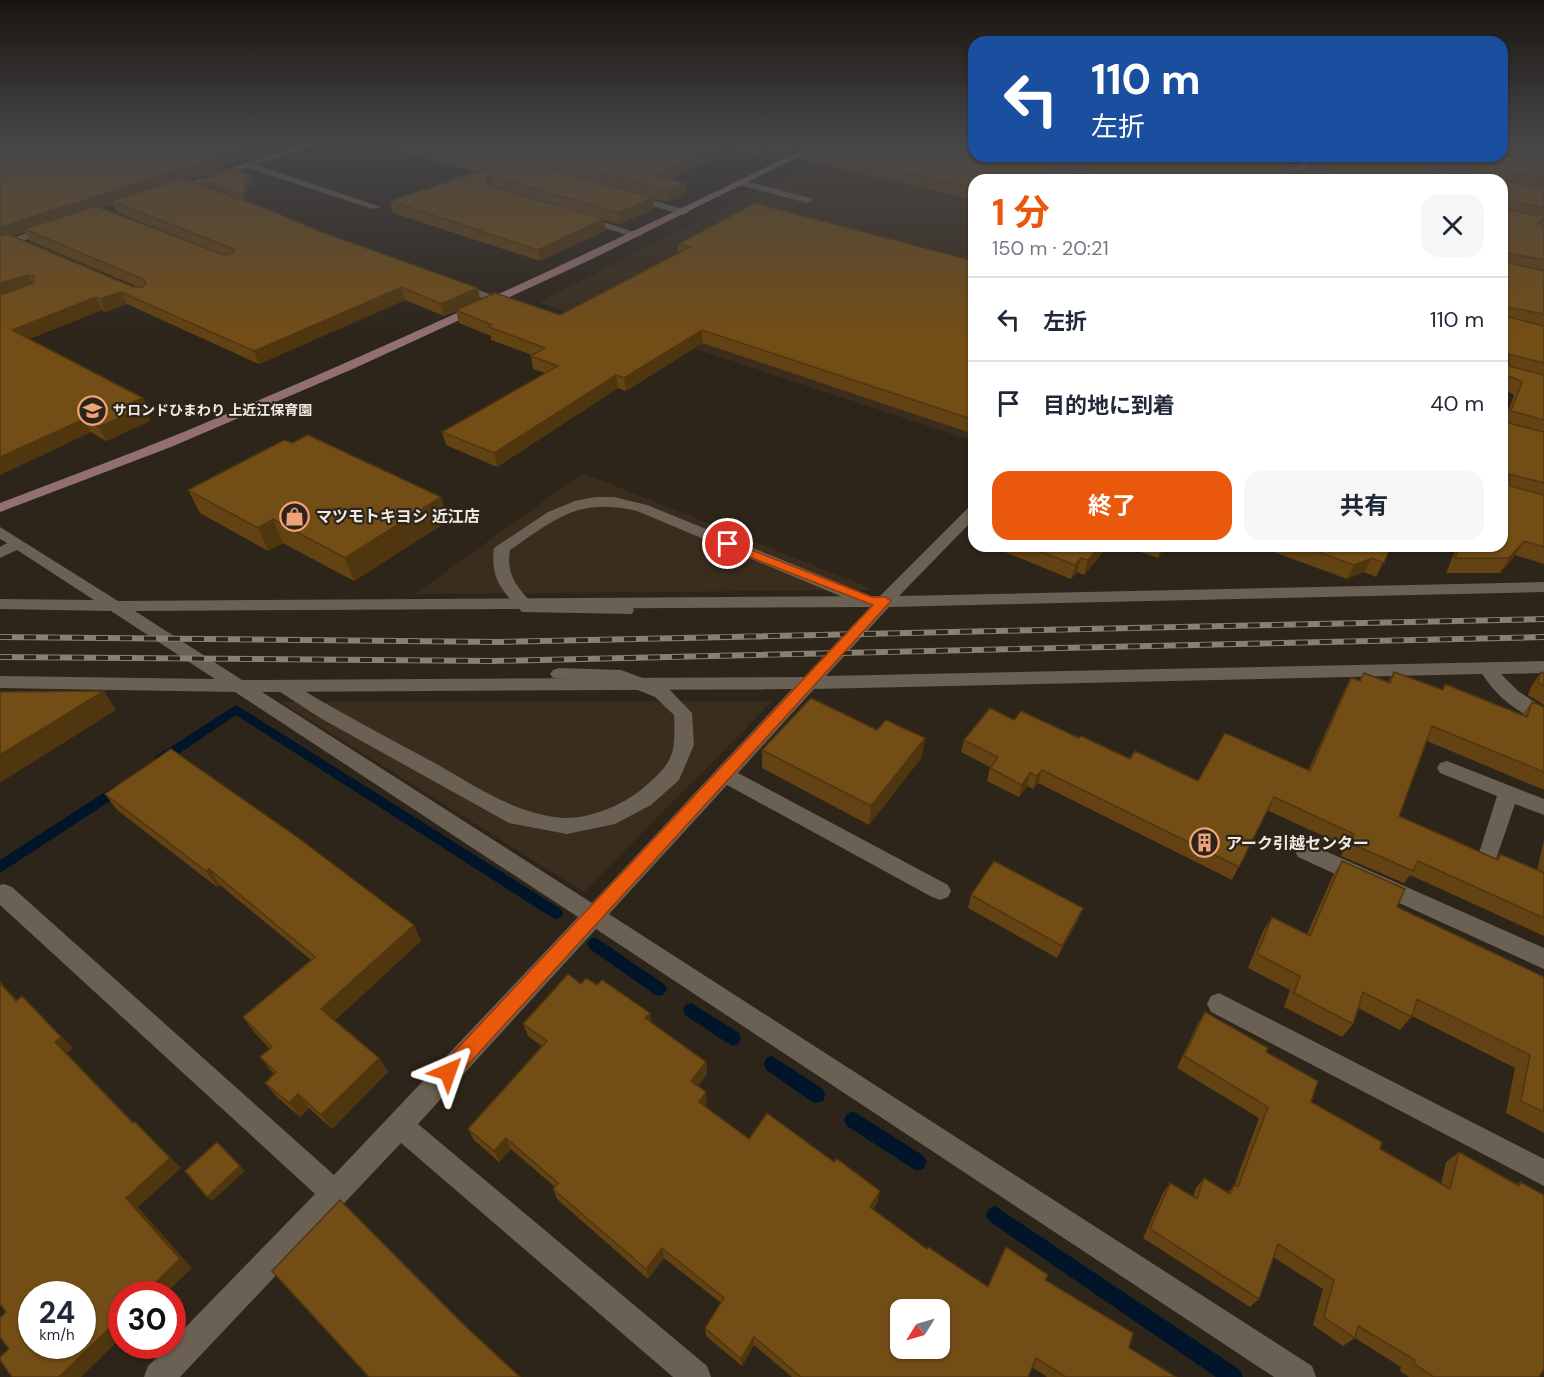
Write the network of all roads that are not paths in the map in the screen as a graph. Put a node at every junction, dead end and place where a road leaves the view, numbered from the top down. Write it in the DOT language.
graph roads {
  1 [pos="665,206"];
  2 [pos="695,206"];
  3 [pos="684,212"];
  4 [pos="570,215"];
  5 [pos="58,226"];
  6 [pos="638,235"];
  7 [pos="15,240"];
  8 [pos="0,245"];
  9 [pos="37,249"];
  10 [pos="442,280"];
  11 [pos="497,300"];
  12 [pos="0,508"];
  13 [pos="968,516"];
  14 [pos="0,532"];
  15 [pos="17,544"];
  16 [pos="0,553"];
  17 [pos="1544,587"];
  18 [pos="878,601"];
  19 [pos="0,604"];
  20 [pos="114,606"];
  21 [pos="626,610"];
  22 [pos="1544,667"];
  23 [pos="1486,668"];
  24 [pos="559,674"];
  25 [pos="0,682"];
  26 [pos="811,683"];
  27 [pos="237,686"];
  28 [pos="283,686"];
  29 [pos="1544,715"];
  30 [pos="1447,768"];
  31 [pos="725,775"];
  32 [pos="1508,793"];
  33 [pos="1544,807"];
  34 [pos="1305,850"];
  35 [pos="1489,853"];
  36 [pos="939,891"];
  37 [pos="0,896"];
  38 [pos="593,915"];
  39 [pos="1544,959"];
  40 [pos="1219,1004"];
  41 [pos="400,1125"];
  42 [pos="1544,1173"];
  43 [pos="334,1193"];
  44 [pos="159,1377"];
  45 [pos="696,1377"];
  46 [pos="1301,1377"];
  1 -- 3 [label="street"];
  2 -- 3 [label="street"];
  3 -- 6 [label="street"];
  4 -- 6 [label="street"];
  5 -- 7 [label="street"];
  6 -- 11 [label="street"];
  7 -- 8 [label="street"];
  7 -- 9 [label="street"];
  10 -- 11 [label="street"];
  11 -- 12 [label="street"];
  13 -- 18 [label="street"];
  14 -- 15 [label="street"];
  15 -- 16 [label="street"];
  15 -- 20 [label="street"];
  17 -- 18 [label="street"];
  18 -- 20 [label="street"];
  18 -- 21 [label="street"];
  18 -- 26 [label="street"];
  19 -- 20 [label="street"];
  20 -- 27 [label="street"];
  22 -- 23 [label="street"];
  23 -- 26 [label="street"];
  23 -- 29 [label="street"];
  24 -- 28 [label="street"];
  25 -- 27 [label="street"];
  26 -- 28 [label="street"];
  26 -- 31 [label="street"];
  27 -- 28 [label="street"];
  27 -- 38 [label="street"];
  30 -- 32 [label="street"];
  31 -- 36 [label="street"];
  31 -- 38 [label="street"];
  32 -- 33 [label="street"];
  32 -- 35 [label="street"];
  34 -- 39 [label="street"];
  37 -- 43 [label="street"];
  38 -- 41 [label="street"];
  38 -- 46 [label="street"];
  40 -- 42 [label="street"];
  41 -- 43 [label="street"];
  41 -- 45 [label="street"];
  43 -- 44 [label="street"];
}
